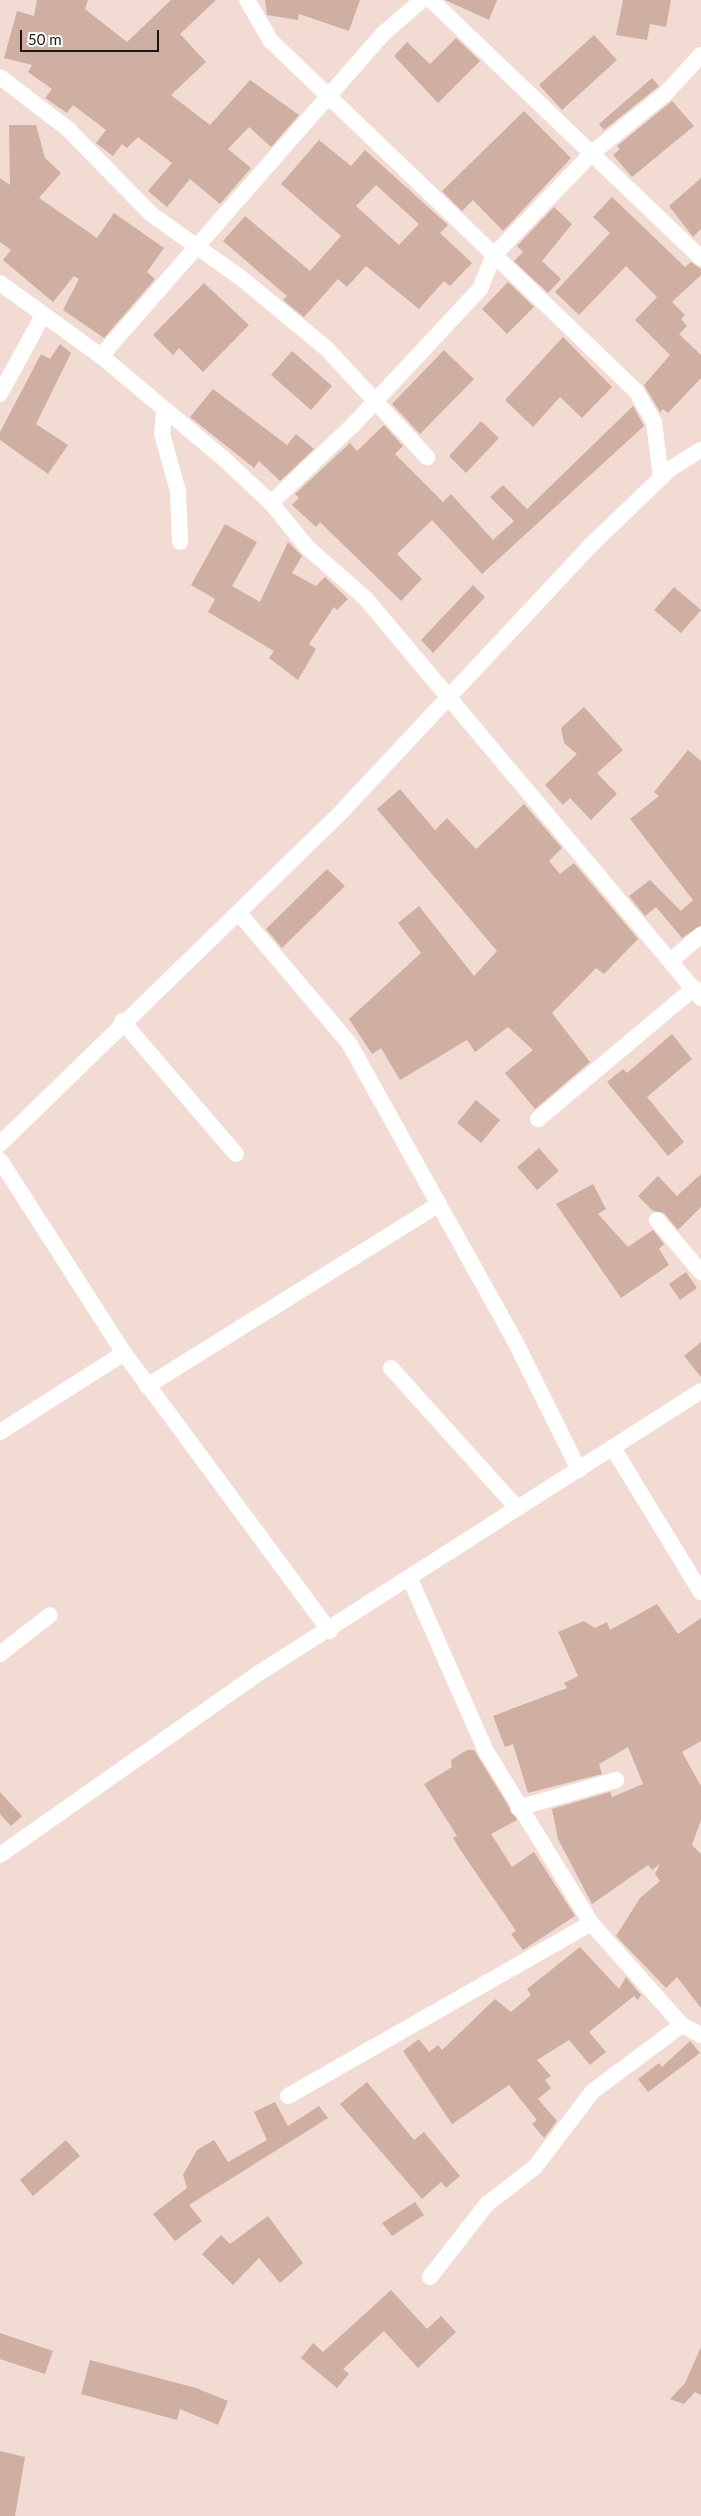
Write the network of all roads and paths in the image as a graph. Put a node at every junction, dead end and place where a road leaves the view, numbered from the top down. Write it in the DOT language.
graph roads {
  1 [pos="247,0"];
  2 [pos="422,0"];
  3 [pos="431,0"];
  4 [pos="701,55"];
  5 [pos="0,77"];
  6 [pos="330,93"];
  7 [pos="592,153"];
  8 [pos="198,245"];
  9 [pos="494,255"];
  10 [pos="701,258"];
  11 [pos="0,284"];
  12 [pos="43,315"];
  13 [pos="101,356"];
  14 [pos="0,394"];
  15 [pos="164,412"];
  16 [pos="701,450"];
  17 [pos="427,457"];
  18 [pos="661,478"];
  19 [pos="271,503"];
  20 [pos="180,542"];
  21 [pos="448,694"];
  22 [pos="239,913"];
  23 [pos="701,935"];
  24 [pos="672,960"];
  25 [pos="697,993"];
  26 [pos="122,1021"];
  27 [pos="538,1119"];
  28 [pos="0,1144"];
  29 [pos="236,1154"];
  30 [pos="0,1160"];
  31 [pos="439,1204"];
  32 [pos="657,1220"];
  33 [pos="701,1272"];
  34 [pos="124,1353"];
  35 [pos="391,1368"];
  36 [pos="147,1386"];
  37 [pos="701,1390"];
  38 [pos="0,1432"];
  39 [pos="613,1448"];
  40 [pos="579,1470"];
  41 [pos="517,1508"];
  42 [pos="410,1579"];
  43 [pos="701,1592"];
  44 [pos="50,1615"];
  45 [pos="330,1631"];
  46 [pos="0,1654"];
  47 [pos="616,1780"];
  48 [pos="518,1808"];
  49 [pos="0,1855"];
  50 [pos="591,1923"];
  51 [pos="682,2025"];
  52 [pos="701,2035"];
  53 [pos="288,2096"];
  54 [pos="430,2277"];
  1 -- 6 [label="street"];
  2 -- 6 [label="street"];
  3 -- 7 [label="street"];
  4 -- 7 [label="street"];
  5 -- 8 [label="street"];
  6 -- 8 [label="street"];
  6 -- 9 [label="street"];
  7 -- 9 [label="street"];
  7 -- 10 [label="street"];
  8 -- 13 [label="street"];
  8 -- 17 [label="street"];
  9 -- 18 [label="street"];
  9 -- 19 [label="street"];
  11 -- 12 [label="street"];
  12 -- 13 [label="street"];
  12 -- 14 [label="street"];
  13 -- 15 [label="street"];
  15 -- 19 [label="street"];
  15 -- 20 [label="street"];
  16 -- 18 [label="street"];
  18 -- 21 [label="street"];
  19 -- 21 [label="street"];
  21 -- 22 [label="street"];
  21 -- 24 [label="street"];
  22 -- 26 [label="street"];
  22 -- 31 [label="street"];
  23 -- 24 [label="street"];
  24 -- 25 [label="street"];
  25 -- 27 [label="street"];
  26 -- 28 [label="street"];
  26 -- 29 [label="street"];
  30 -- 34 [label="street"];
  31 -- 36 [label="street"];
  31 -- 40 [label="street"];
  32 -- 33 [label="street"];
  34 -- 36 [label="street"];
  34 -- 38 [label="street"];
  35 -- 41 [label="street"];
  36 -- 45 [label="street"];
  37 -- 39 [label="street"];
  39 -- 40 [label="street"];
  39 -- 43 [label="street"];
  40 -- 41 [label="street"];
  41 -- 42 [label="street"];
  42 -- 45 [label="street"];
  42 -- 48 [label="street"];
  44 -- 46 [label="street"];
  45 -- 49 [label="street"];
  47 -- 48 [label="street"];
  48 -- 50 [label="street"];
  50 -- 51 [label="street"];
  50 -- 53 [label="street"];
  51 -- 52 [label="street"];
  51 -- 54 [label="street"];
}
